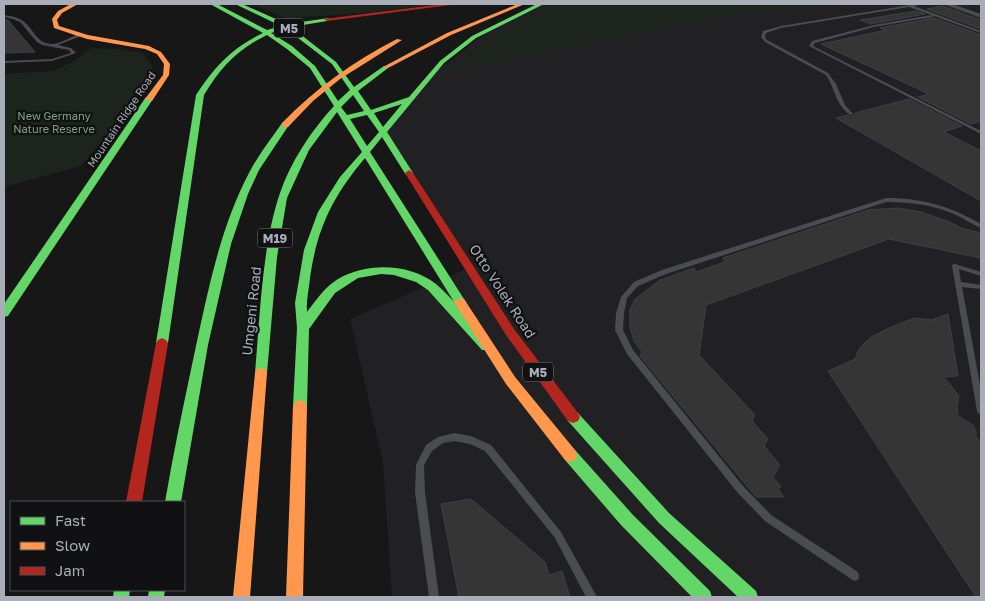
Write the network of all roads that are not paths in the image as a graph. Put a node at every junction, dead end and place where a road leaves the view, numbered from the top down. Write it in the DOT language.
graph roads {
  1 [pos="75,4"];
  2 [pos="213,4"];
  3 [pos="238,4"];
  4 [pos="455,4"];
  5 [pos="522,4"];
  6 [pos="541,4"];
  7 [pos="922,4"];
  8 [pos="946,4"];
  9 [pos="910,6"];
  10 [pos="4,16"];
  11 [pos="932,16"];
  12 [pos="981,16"];
  13 [pos="286,26"];
  14 [pos="269,32"];
  15 [pos="981,32"];
  16 [pos="80,35"];
  17 [pos="411,35"];
  18 [pos="53,45"];
  19 [pos="4,62"];
  20 [pos="408,99"];
  21 [pos="366,108"];
  22 [pos="344,114"];
  23 [pos="851,114"];
  24 [pos="383,132"];
  25 [pos="981,133"];
  26 [pos="366,151"];
  27 [pos="981,226"];
  28 [pos="981,274"];
  29 [pos="959,284"];
  30 [pos="981,287"];
  31 [pos="4,314"];
  32 [pos="303,328"];
  33 [pos="486,347"];
  34 [pos="981,410"];
  35 [pos="134,501"];
  36 [pos="173,501"];
  37 [pos="854,576"];
  38 [pos="241,597"];
  39 [pos="294,597"];
  40 [pos="434,597"];
  41 [pos="592,597"];
  42 [pos="704,597"];
  43 [pos="750,597"];
  1 -- 16 [label="main road, Mountain Ridge Road"];
  2 -- 14 [label="main road, M5"];
  3 -- 13 [label="main road, Otto Volek Road / M5"];
  4 -- 13 [label="main road"];
  5 -- 38 [label="main road, Umgeni Road / M19"];
  6 -- 20 [label="main road"];
  7 -- 9 [label="lane"];
  8 -- 12 [label="street"];
  9 -- 11 [label="lane"];
  9 -- 23 [label="lane"];
  10 -- 18 [label="lane"];
  11 -- 15 [label="lane"];
  11 -- 25 [label="lane"];
  13 -- 14 [label="main road"];
  13 -- 21 [label="main road, Otto Volek Road / M5"];
  14 -- 22 [label="main road, M5"];
  14 -- 35 [label="main road"];
  16 -- 18 [label="lane"];
  16 -- 31 [label="main road, Mountain Ridge Road"];
  17 -- 36 [label="main road"];
  18 -- 19 [label="lane"];
  20 -- 21 [label="main road"];
  20 -- 24 [label="main road"];
  21 -- 22 [label="main road"];
  21 -- 24 [label="main road, Otto Volek Road / M5"];
  22 -- 26 [label="main road, M5"];
  24 -- 26 [label="main road"];
  24 -- 43 [label="main road, Otto Volek Road / M5"];
  26 -- 32 [label="main road"];
  26 -- 33 [label="main road, M5"];
  27 -- 37 [label="lane"];
  28 -- 29 [label="lane"];
  29 -- 30 [label="lane"];
  29 -- 34 [label="lane"];
  32 -- 33 [label="main road"];
  32 -- 39 [label="main road"];
  33 -- 42 [label="main road, M5"];
  40 -- 41 [label="lane"];
}
